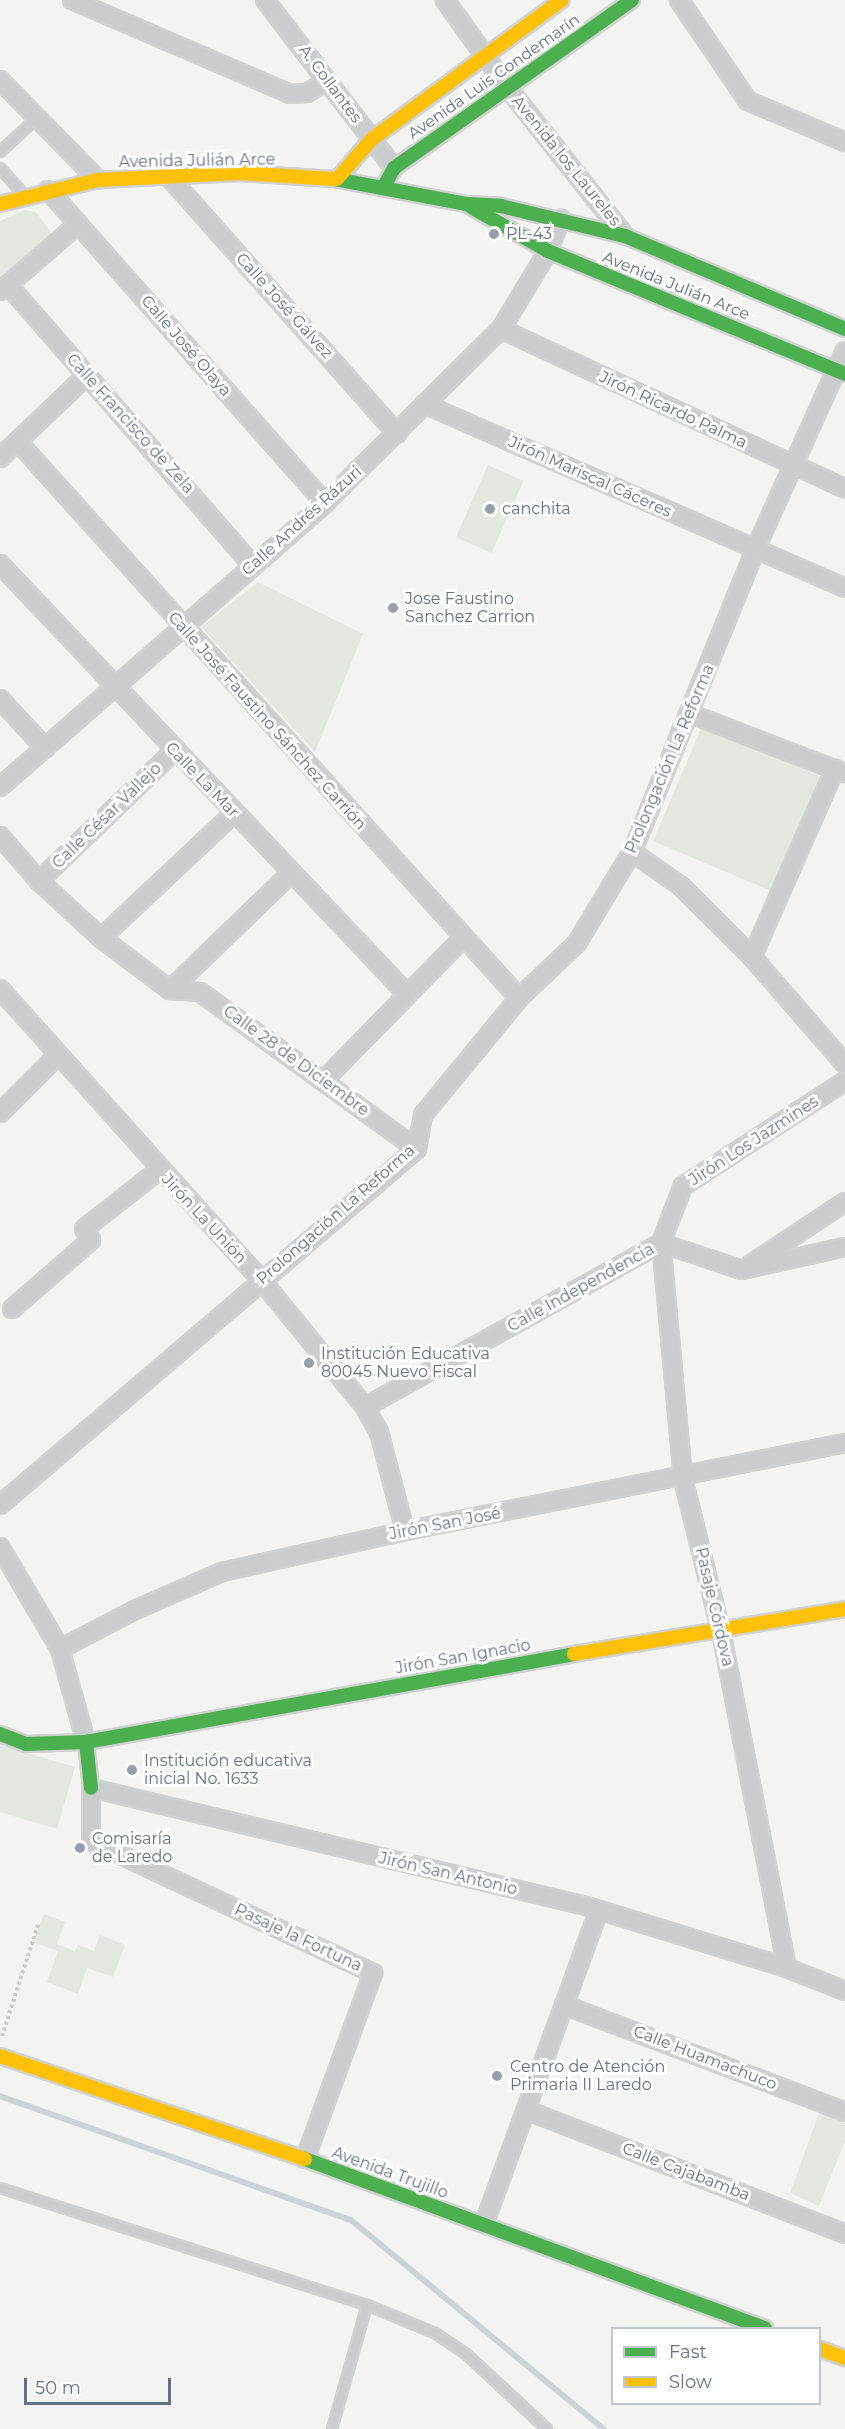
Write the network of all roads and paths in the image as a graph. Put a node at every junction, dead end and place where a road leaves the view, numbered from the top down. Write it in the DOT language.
graph roads {
  1 [pos="72,0"];
  2 [pos="266,0"];
  3 [pos="445,0"];
  4 [pos="562,0"];
  5 [pos="632,0"];
  6 [pos="679,0"];
  7 [pos="485,57"];
  8 [pos="0,80"];
  9 [pos="327,81"];
  10 [pos="507,87"];
  11 [pos="37,118"];
  12 [pos="372,140"];
  13 [pos="845,142"];
  14 [pos="0,152"];
  15 [pos="0,168"];
  16 [pos="393,168"];
  17 [pos="170,178"];
  18 [pos="337,179"];
  19 [pos="98,180"];
  20 [pos="383,188"];
  21 [pos="48,190"];
  22 [pos="26,196"];
  23 [pos="0,204"];
  24 [pos="466,204"];
  25 [pos="561,218"];
  26 [pos="78,224"];
  27 [pos="625,236"];
  28 [pos="549,251"];
  29 [pos="4,288"];
  30 [pos="501,329"];
  31 [pos="845,329"];
  32 [pos="845,351"];
  33 [pos="841,372"];
  34 [pos="86,376"];
  35 [pos="424,404"];
  36 [pos="397,434"];
  37 [pos="18,442"];
  38 [pos="0,458"];
  39 [pos="792,467"];
  40 [pos="845,489"];
  41 [pos="325,503"];
  42 [pos="755,550"];
  43 [pos="0,564"];
  44 [pos="252,565"];
  45 [pos="845,588"];
  46 [pos="183,626"];
  47 [pos="113,687"];
  48 [pos="0,699"];
  49 [pos="691,714"];
  50 [pos="45,748"];
  51 [pos="174,751"];
  52 [pos="840,771"];
  53 [pos="0,787"];
  54 [pos="234,813"];
  55 [pos="0,836"];
  56 [pos="632,852"];
  57 [pos="291,873"];
  58 [pos="39,881"];
  59 [pos="101,938"];
  60 [pos="462,939"];
  61 [pos="752,957"];
  62 [pos="0,989"];
  63 [pos="170,990"];
  64 [pos="407,994"];
  65 [pos="519,998"];
  66 [pos="58,1055"];
  67 [pos="845,1064"];
  68 [pos="323,1081"];
  69 [pos="845,1082"];
  70 [pos="0,1113"];
  71 [pos="417,1149"];
  72 [pos="159,1170"];
  73 [pos="845,1202"];
  74 [pos="661,1243"];
  75 [pos="845,1247"];
  76 [pos="742,1270"];
  77 [pos="261,1280"];
  78 [pos="12,1309"];
  79 [pos="365,1407"];
  80 [pos="845,1443"];
  81 [pos="683,1478"];
  82 [pos="0,1506"];
  83 [pos="405,1531"];
  84 [pos="0,1547"];
  85 [pos="845,1609"];
  86 [pos="720,1628"];
  87 [pos="60,1649"];
  88 [pos="0,1734"];
  89 [pos="86,1742"];
  90 [pos="92,1788"];
  91 [pos="599,1910"];
  92 [pos="38,1925"];
  93 [pos="788,1968"];
  94 [pos="845,1991"];
  95 [pos="564,2005"];
  96 [pos="0,2042"];
  97 [pos="0,2056"];
  98 [pos="526,2110"];
  99 [pos="845,2112"];
  100 [pos="305,2160"];
  101 [pos="0,2188"];
  102 [pos="484,2224"];
  103 [pos="845,2234"];
  104 [pos="367,2305"];
  105 [pos="762,2327"];
  106 [pos="821,2350"];
  107 [pos="845,2358"];
  108 [pos="332,2429"];
  109 [pos="547,2429"];
  1 -- 9 [label="street"];
  2 -- 9 [label="street, A. Collantes"];
  3 -- 7 [label="street, Avenida los Laureles"];
  4 -- 7 [label="street, Avenida Luis Condemarín"];
  5 -- 10 [label="street, Avenida Luis Condemarín"];
  6 -- 13 [label="street"];
  7 -- 10 [label="street, Avenida los Laureles"];
  7 -- 12 [label="street, Avenida Luis Condemarín"];
  8 -- 11 [label="street"];
  9 -- 12 [label="street, A. Collantes"];
  10 -- 16 [label="street, Avenida Luis Condemarín"];
  10 -- 27 [label="street, Avenida los Laureles"];
  11 -- 14 [label="lane"];
  11 -- 19 [label="street"];
  12 -- 16 [label="street, A. Collantes"];
  12 -- 18 [label="street, Avenida Luis Condemarín"];
  15 -- 22 [label="lane"];
  16 -- 20 [label="street, Avenida Luis Condemarín"];
  17 -- 18 [label="street, Avenida Julián Arce"];
  17 -- 19 [label="street, Avenida Julián Arce"];
  17 -- 36 [label="street, Calle José Gálvez"];
  18 -- 20 [label="street, Avenida Julián Arce"];
  19 -- 21 [label="street, Avenida Julián Arce"];
  20 -- 24 [label="street, Avenida Julián Arce"];
  21 -- 22 [label="street, Avenida Julián Arce"];
  21 -- 26 [label="street, Calle José Olaya"];
  22 -- 23 [label="street, Avenida Julián Arce"];
  24 -- 25 [label="street, Avenida Julián Arce"];
  24 -- 28 [label="street, Avenida Julián Arce"];
  25 -- 27 [label="street, Avenida Julián Arce"];
  25 -- 28 [label="street, Calle Andrés Rázuri"];
  26 -- 29 [label="street"];
  26 -- 41 [label="street, Calle José Olaya"];
  27 -- 31 [label="street, Avenida Julián Arce"];
  28 -- 30 [label="street, Calle Andrés Rázuri"];
  28 -- 33 [label="street, Avenida Julián Arce"];
  29 -- 34 [label="street, Calle Francisco de Zela"];
  30 -- 35 [label="street, Calle Andrés Rázuri"];
  30 -- 39 [label="street, Jirón Ricardo Palma"];
  32 -- 33 [label="street, Prolongación La Reforma"];
  33 -- 39 [label="street, Prolongación La Reforma"];
  34 -- 37 [label="street"];
  34 -- 44 [label="street, Calle Francisco de Zela"];
  35 -- 36 [label="street, Calle Andrés Rázuri"];
  35 -- 42 [label="street, Jirón Mariscal Cáceres"];
  36 -- 41 [label="street, Calle Andrés Rázuri"];
  37 -- 38 [label="street"];
  37 -- 46 [label="street, Calle José Faustino Sánchez Carrión"];
  39 -- 40 [label="street, Jirón Ricardo Palma"];
  39 -- 42 [label="street, Prolongación La Reforma"];
  41 -- 44 [label="street, Calle Andrés Rázuri"];
  42 -- 45 [label="street, Jirón Mariscal Cáceres"];
  42 -- 49 [label="street, Prolongación La Reforma"];
  43 -- 47 [label="street, Calle La Mar"];
  44 -- 46 [label="street, Calle Andrés Rázuri"];
  46 -- 47 [label="street, Calle Andrés Rázuri"];
  46 -- 60 [label="street, Calle José Faustino Sánchez Carrión"];
  47 -- 50 [label="street, Calle Andrés Rázuri"];
  47 -- 51 [label="street, Calle La Mar"];
  48 -- 50 [label="street"];
  49 -- 52 [label="street"];
  49 -- 56 [label="street, Prolongación La Reforma"];
  50 -- 53 [label="street, Calle Andrés Rázuri"];
  51 -- 54 [label="street, Calle La Mar"];
  51 -- 58 [label="street, Calle César Vallejo"];
  52 -- 61 [label="street"];
  54 -- 57 [label="street, Calle La Mar"];
  54 -- 59 [label="street"];
  55 -- 58 [label="street"];
  56 -- 61 [label="street"];
  56 -- 65 [label="street, Prolongación La Reforma"];
  57 -- 63 [label="street"];
  57 -- 64 [label="street, Calle La Mar"];
  58 -- 59 [label="street"];
  59 -- 63 [label="street"];
  60 -- 64 [label="street"];
  60 -- 65 [label="street, Calle José Faustino Sánchez Carrión"];
  61 -- 67 [label="street"];
  62 -- 66 [label="street, Jirón La Unión"];
  63 -- 68 [label="street, Calle 28 de Diciembre"];
  64 -- 68 [label="street"];
  65 -- 71 [label="street, Prolongación La Reforma"];
  66 -- 70 [label="street"];
  66 -- 72 [label="street, Jirón La Unión"];
  68 -- 71 [label="street, Calle 28 de Diciembre"];
  69 -- 74 [label="street, Jirón Los Jazmines"];
  71 -- 77 [label="street, Prolongación La Reforma"];
  72 -- 77 [label="street, Jirón La Unión"];
  72 -- 78 [label="street"];
  73 -- 76 [label="street"];
  74 -- 76 [label="street, Calle Independencia"];
  74 -- 79 [label="street, Calle Independencia"];
  74 -- 81 [label="street, Pasaje Córdova"];
  75 -- 76 [label="street"];
  77 -- 79 [label="street, Jirón La Unión"];
  77 -- 82 [label="street, Prolongación La Reforma"];
  79 -- 83 [label="street, Jirón La Unión"];
  80 -- 81 [label="street, Jirón San José"];
  81 -- 83 [label="street, Jirón San José"];
  81 -- 86 [label="street, Pasaje Córdova"];
  83 -- 87 [label="street, Jirón San José"];
  84 -- 87 [label="street"];
  85 -- 86 [label="street, Jirón San Ignacio"];
  86 -- 89 [label="street, Jirón San Ignacio"];
  86 -- 93 [label="street, Pasaje Córdova"];
  87 -- 89 [label="street"];
  88 -- 89 [label="street, Jirón San Ignacio"];
  89 -- 90 [label="street"];
  90 -- 91 [label="street, Jirón San Antonio"];
  90 -- 100 [label="street, Pasaje la Fortuna"];
  91 -- 93 [label="street, Jirón San Antonio"];
  91 -- 95 [label="street"];
  92 -- 96 [label="path"];
  93 -- 94 [label="street, Jirón San Antonio"];
  95 -- 98 [label="street"];
  95 -- 99 [label="street, Calle Huamachuco"];
  97 -- 100 [label="street, Avenida Trujillo"];
  98 -- 102 [label="street"];
  98 -- 103 [label="street, Calle Cajabamba"];
  100 -- 102 [label="street, Avenida Trujillo"];
  101 -- 104 [label="lane"];
  102 -- 105 [label="street, Avenida Trujillo"];
  104 -- 108 [label="lane"];
  104 -- 109 [label="lane"];
  106 -- 107 [label="street"];
}
